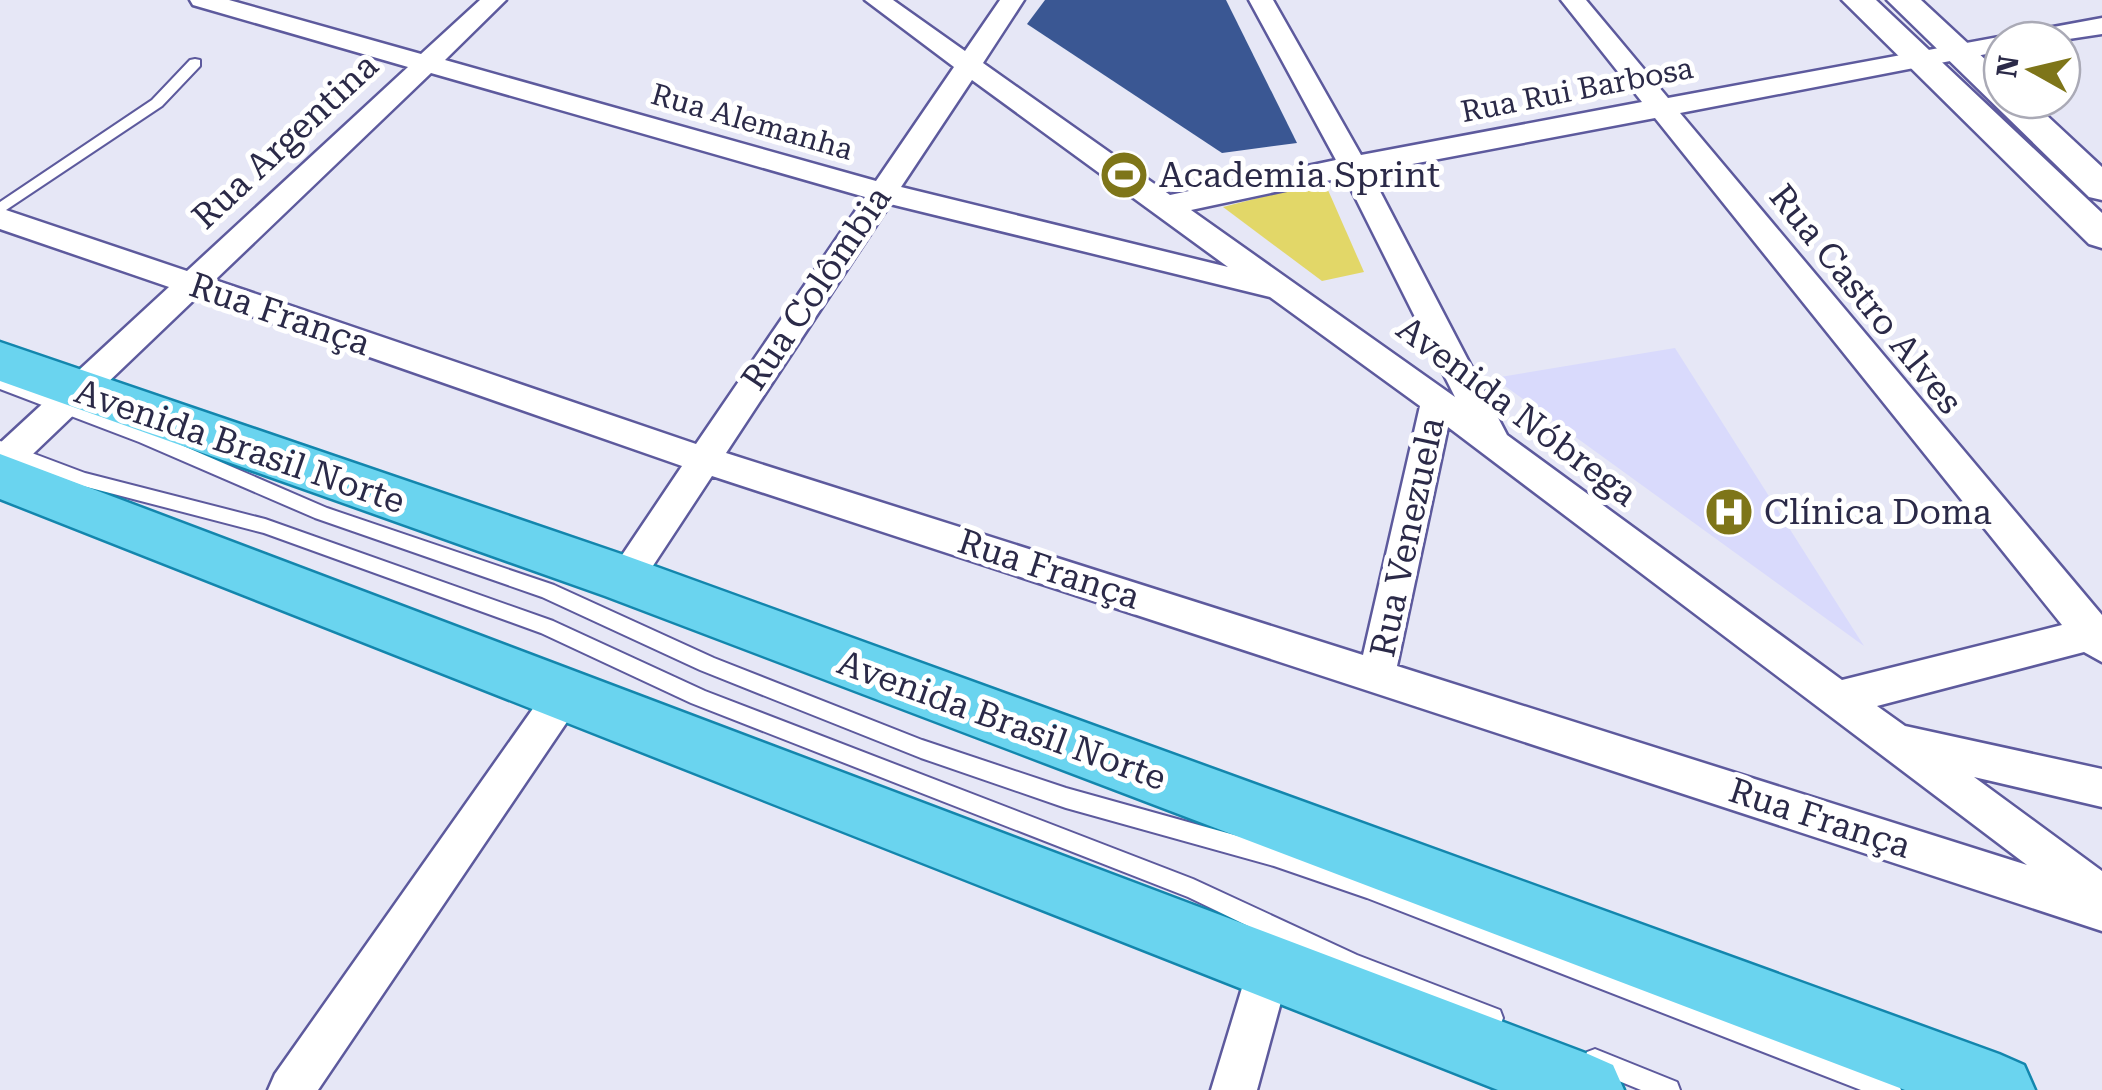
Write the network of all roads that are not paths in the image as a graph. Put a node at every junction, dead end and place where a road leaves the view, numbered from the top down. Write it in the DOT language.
graph roads {
  1 [pos="202,0"];
  2 [pos="494,0"];
  3 [pos="877,0"];
  4 [pos="1012,0"];
  5 [pos="1261,0"];
  6 [pos="1573,0"];
  7 [pos="1858,0"];
  8 [pos="1909,2"];
  9 [pos="1982,45"];
  10 [pos="1956,50"];
  11 [pos="1918,58"];
  12 [pos="195,64"];
  13 [pos="426,64"];
  14 [pos="968,64"];
  15 [pos="1982,75"];
  16 [pos="1660,107"];
  17 [pos="2030,120"];
  18 [pos="1353,166"];
  19 [pos="2102,188"];
  20 [pos="880,192"];
  21 [pos="1166,206"];
  22 [pos="0,209"];
  23 [pos="0,218"];
  24 [pos="2102,235"];
  25 [pos="192,284"];
  26 [pos="1288,292"];
  27 [pos="0,361"];
  28 [pos="0,383"];
  29 [pos="70,398"];
  30 [pos="1437,401"];
  31 [pos="1496,446"];
  32 [pos="702,459"];
  33 [pos="3,460"];
  34 [pos="624,579"];
  35 [pos="2099,637"];
  36 [pos="1377,674"];
  37 [pos="564,695"];
  38 [pos="1836,700"];
  39 [pos="1895,740"];
  40 [pos="2102,788"];
  41 [pos="2102,896"];
  42 [pos="2102,910"];
  43 [pos="1270,966"];
  44 [pos="1512,1026"];
  45 [pos="1585,1072"];
  46 [pos="292,1090"];
  47 [pos="1234,1090"];
  48 [pos="1669,1090"];
  49 [pos="1890,1090"];
  50 [pos="1999,1090"];
  1 -- 13 [label="street, Rua Alemanha"];
  2 -- 13 [label="street, Rua Argentina"];
  3 -- 14 [label="street, Avenida Nóbrega"];
  4 -- 14 [label="street, Rua Colômbia"];
  5 -- 18 [label="street, Rua Venezuela"];
  6 -- 16 [label="street, Rua Castro Alves"];
  7 -- 11 [label="street"];
  8 -- 10 [label="street"];
  9 -- 10 [label="street, Rua Rui Barbosa"];
  10 -- 11 [label="street, Rua Rui Barbosa"];
  10 -- 15 [label="street"];
  11 -- 16 [label="street, Rua Rui Barbosa"];
  11 -- 24 [label="street"];
  12 -- 22 [label="lane"];
  13 -- 20 [label="street, Rua Alemanha"];
  13 -- 25 [label="street, Rua Argentina"];
  14 -- 20 [label="street, Rua Colômbia"];
  14 -- 21 [label="street, Avenida Nóbrega"];
  16 -- 18 [label="street, Rua Rui Barbosa"];
  16 -- 35 [label="street, Rua Castro Alves"];
  17 -- 19 [label="street"];
  18 -- 21 [label="street, Rua Rui Barbosa"];
  18 -- 31 [label="street, Rua Venezuela"];
  20 -- 26 [label="street, Rua Alemanha"];
  20 -- 32 [label="street, Rua Colômbia"];
  21 -- 26 [label="street, Avenida Nóbrega"];
  23 -- 25 [label="street, Rua França"];
  25 -- 29 [label="street, Rua Argentina"];
  25 -- 32 [label="street, Rua França"];
  26 -- 30 [label="street, Avenida Nóbrega"];
  27 -- 29 [label="main road, Avenida Brasil Norte"];
  28 -- 29 [label="lane"];
  29 -- 33 [label="street, Rua Argentina"];
  29 -- 34 [label="main road, Avenida Brasil Norte"];
  29 -- 49 [label="lane"];
  30 -- 31 [label="street, Avenida Nóbrega"];
  30 -- 36 [label="street, Rua Venezuela"];
  31 -- 38 [label="street, Avenida Nóbrega"];
  32 -- 34 [label="street, Rua Colômbia"];
  32 -- 36 [label="street, Rua França"];
  33 -- 37 [label="main road"];
  33 -- 44 [label="lane"];
  34 -- 50 [label="main road, Avenida Brasil Norte"];
  35 -- 38 [label="street"];
  36 -- 42 [label="street, Rua França"];
  37 -- 43 [label="main road"];
  37 -- 46 [label="street"];
  38 -- 39 [label="street, Avenida Nóbrega"];
  39 -- 40 [label="street"];
  39 -- 41 [label="street, Avenida Nóbrega"];
  43 -- 45 [label="main road"];
  43 -- 47 [label="street"];
  45 -- 48 [label="lane"];
}
